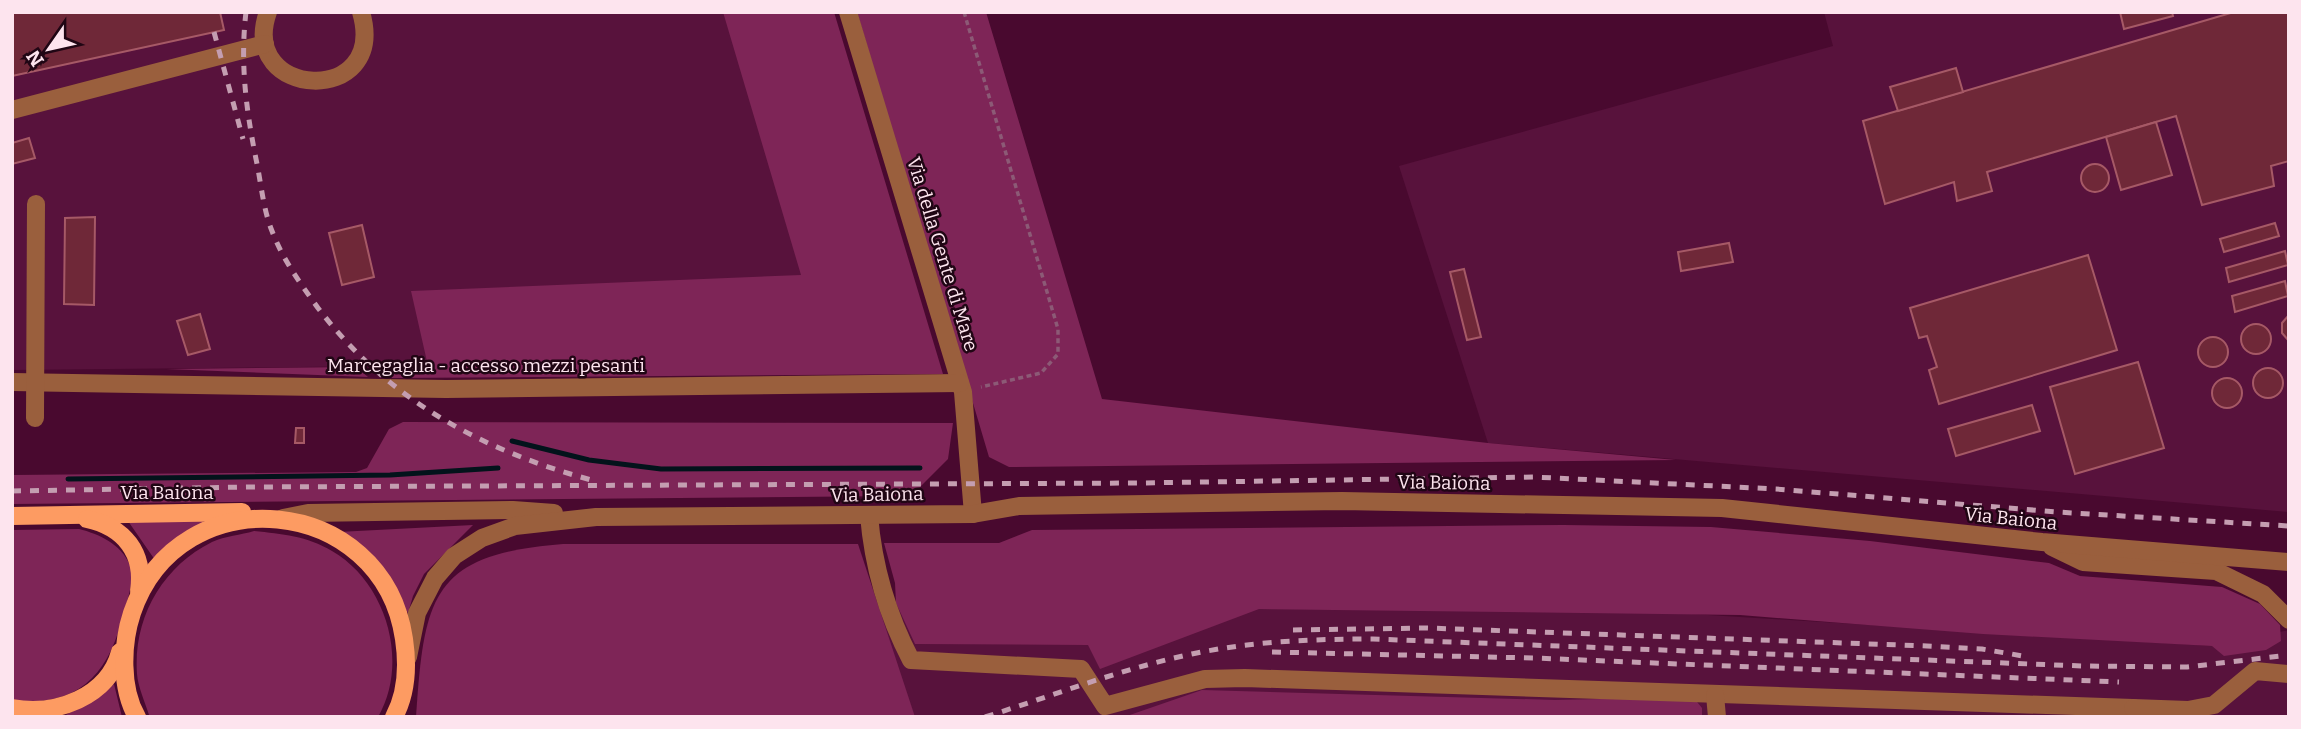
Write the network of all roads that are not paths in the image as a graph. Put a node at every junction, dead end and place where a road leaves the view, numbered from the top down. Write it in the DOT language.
graph roads {
  1 [pos="268,12"];
  2 [pos="361,12"];
  3 [pos="848,12"];
  4 [pos="265,44"];
  5 [pos="12,110"];
  6 [pos="36,204"];
  7 [pos="12,382"];
  8 [pos="35,382"];
  9 [pos="962,387"];
  10 [pos="35,418"];
  11 [pos="59,513"];
  12 [pos="973,513"];
  13 [pos="869,515"];
  14 [pos="12,516"];
  15 [pos="596,517"];
  16 [pos="278,518"];
  17 [pos="2042,542"];
  18 [pos="2289,562"];
  19 [pos="138,597"];
  20 [pos="2289,620"];
  21 [pos="127,628"];
  22 [pos="407,661"];
  23 [pos="2289,674"];
  24 [pos="1715,695"];
  25 [pos="12,708"];
  26 [pos="1915,708"];
  27 [pos="1107,712"];
  28 [pos="2132,712"];
  29 [pos="397,715"];
  30 [pos="137,717"];
  31 [pos="1717,717"];
  1 -- 4 [label="street"];
  2 -- 4 [label="street"];
  3 -- 9 [label="street, Via della Gente di Mare"];
  4 -- 5 [label="street"];
  6 -- 8 [label="street"];
  7 -- 8 [label="street, Marcegaglia - accesso mezzi pesanti"];
  8 -- 9 [label="street, Marcegaglia - accesso mezzi pesanti"];
  8 -- 10 [label="street"];
  9 -- 12 [label="street, Via della Gente di Mare"];
  11 -- 14 [label="main road, Via Baiona"];
  11 -- 16 [label="main road, Via Baiona"];
  11 -- 19 [label="main road, Via Baiona"];
  12 -- 13 [label="street, Via Baiona"];
  12 -- 17 [label="street, Via Baiona"];
  13 -- 15 [label="street, Via Baiona"];
  13 -- 27 [label="street"];
  15 -- 16 [label="street, Via Baiona"];
  15 -- 22 [label="street, Via Baiona"];
  16 -- 19 [label="main road"];
  16 -- 22 [label="main road"];
  17 -- 18 [label="street, Via Baiona"];
  17 -- 20 [label="street"];
  19 -- 21 [label="main road"];
  21 -- 25 [label="main road"];
  21 -- 30 [label="main road"];
  22 -- 29 [label="main road"];
  23 -- 28 [label="street"];
  24 -- 26 [label="street"];
  24 -- 27 [label="street"];
  24 -- 31 [label="street"];
  26 -- 28 [label="street"];
}
